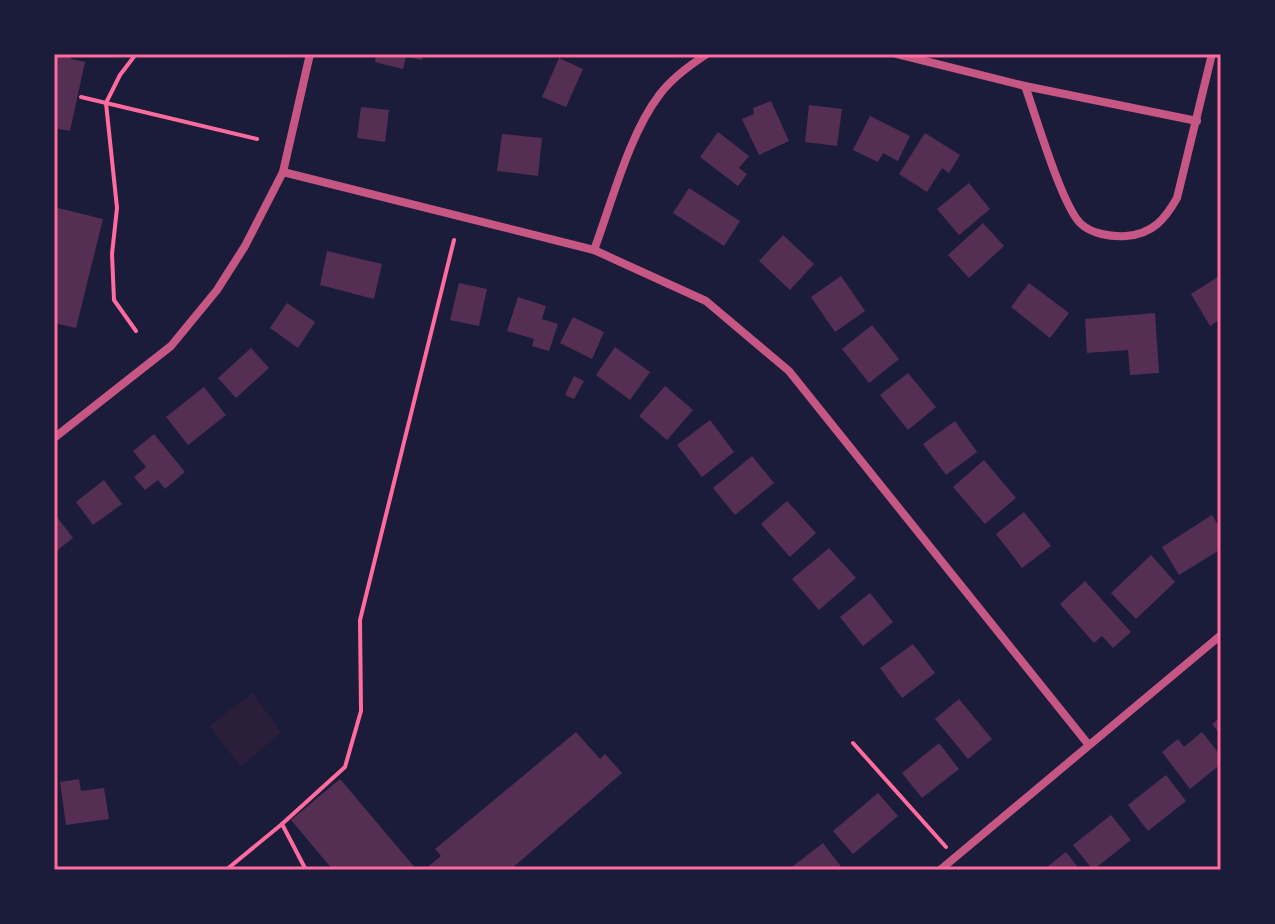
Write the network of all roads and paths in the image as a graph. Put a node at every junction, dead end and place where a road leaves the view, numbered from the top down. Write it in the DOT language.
graph roads {
  1 [pos="136,54"];
  2 [pos="310,54"];
  3 [pos="707,54"];
  4 [pos="897,54"];
  5 [pos="1212,54"];
  6 [pos="1025,86"];
  7 [pos="81,97"];
  8 [pos="106,103"];
  9 [pos="1197,121"];
  10 [pos="257,139"];
  11 [pos="283,172"];
  12 [pos="454,240"];
  13 [pos="594,250"];
  14 [pos="136,331"];
  15 [pos="54,438"];
  16 [pos="1221,635"];
  17 [pos="853,743"];
  18 [pos="1088,744"];
  19 [pos="282,824"];
  20 [pos="955,857"];
  21 [pos="226,870"];
  22 [pos="306,870"];
  23 [pos="940,870"];
  1 -- 8 [label="path"];
  2 -- 11 [label="street"];
  3 -- 13 [label="street"];
  4 -- 6 [label="street"];
  5 -- 9 [label="street"];
  6 -- 9 [label="street"];
  6 -- 9 [label="street"];
  7 -- 8 [label="path"];
  8 -- 10 [label="path"];
  8 -- 14 [label="path"];
  11 -- 13 [label="street"];
  11 -- 15 [label="street"];
  12 -- 19 [label="path"];
  13 -- 18 [label="street"];
  16 -- 18 [label="street"];
  17 -- 20 [label="path"];
  18 -- 20 [label="street"];
  19 -- 21 [label="path"];
  19 -- 22 [label="path"];
  20 -- 23 [label="street"];
}
